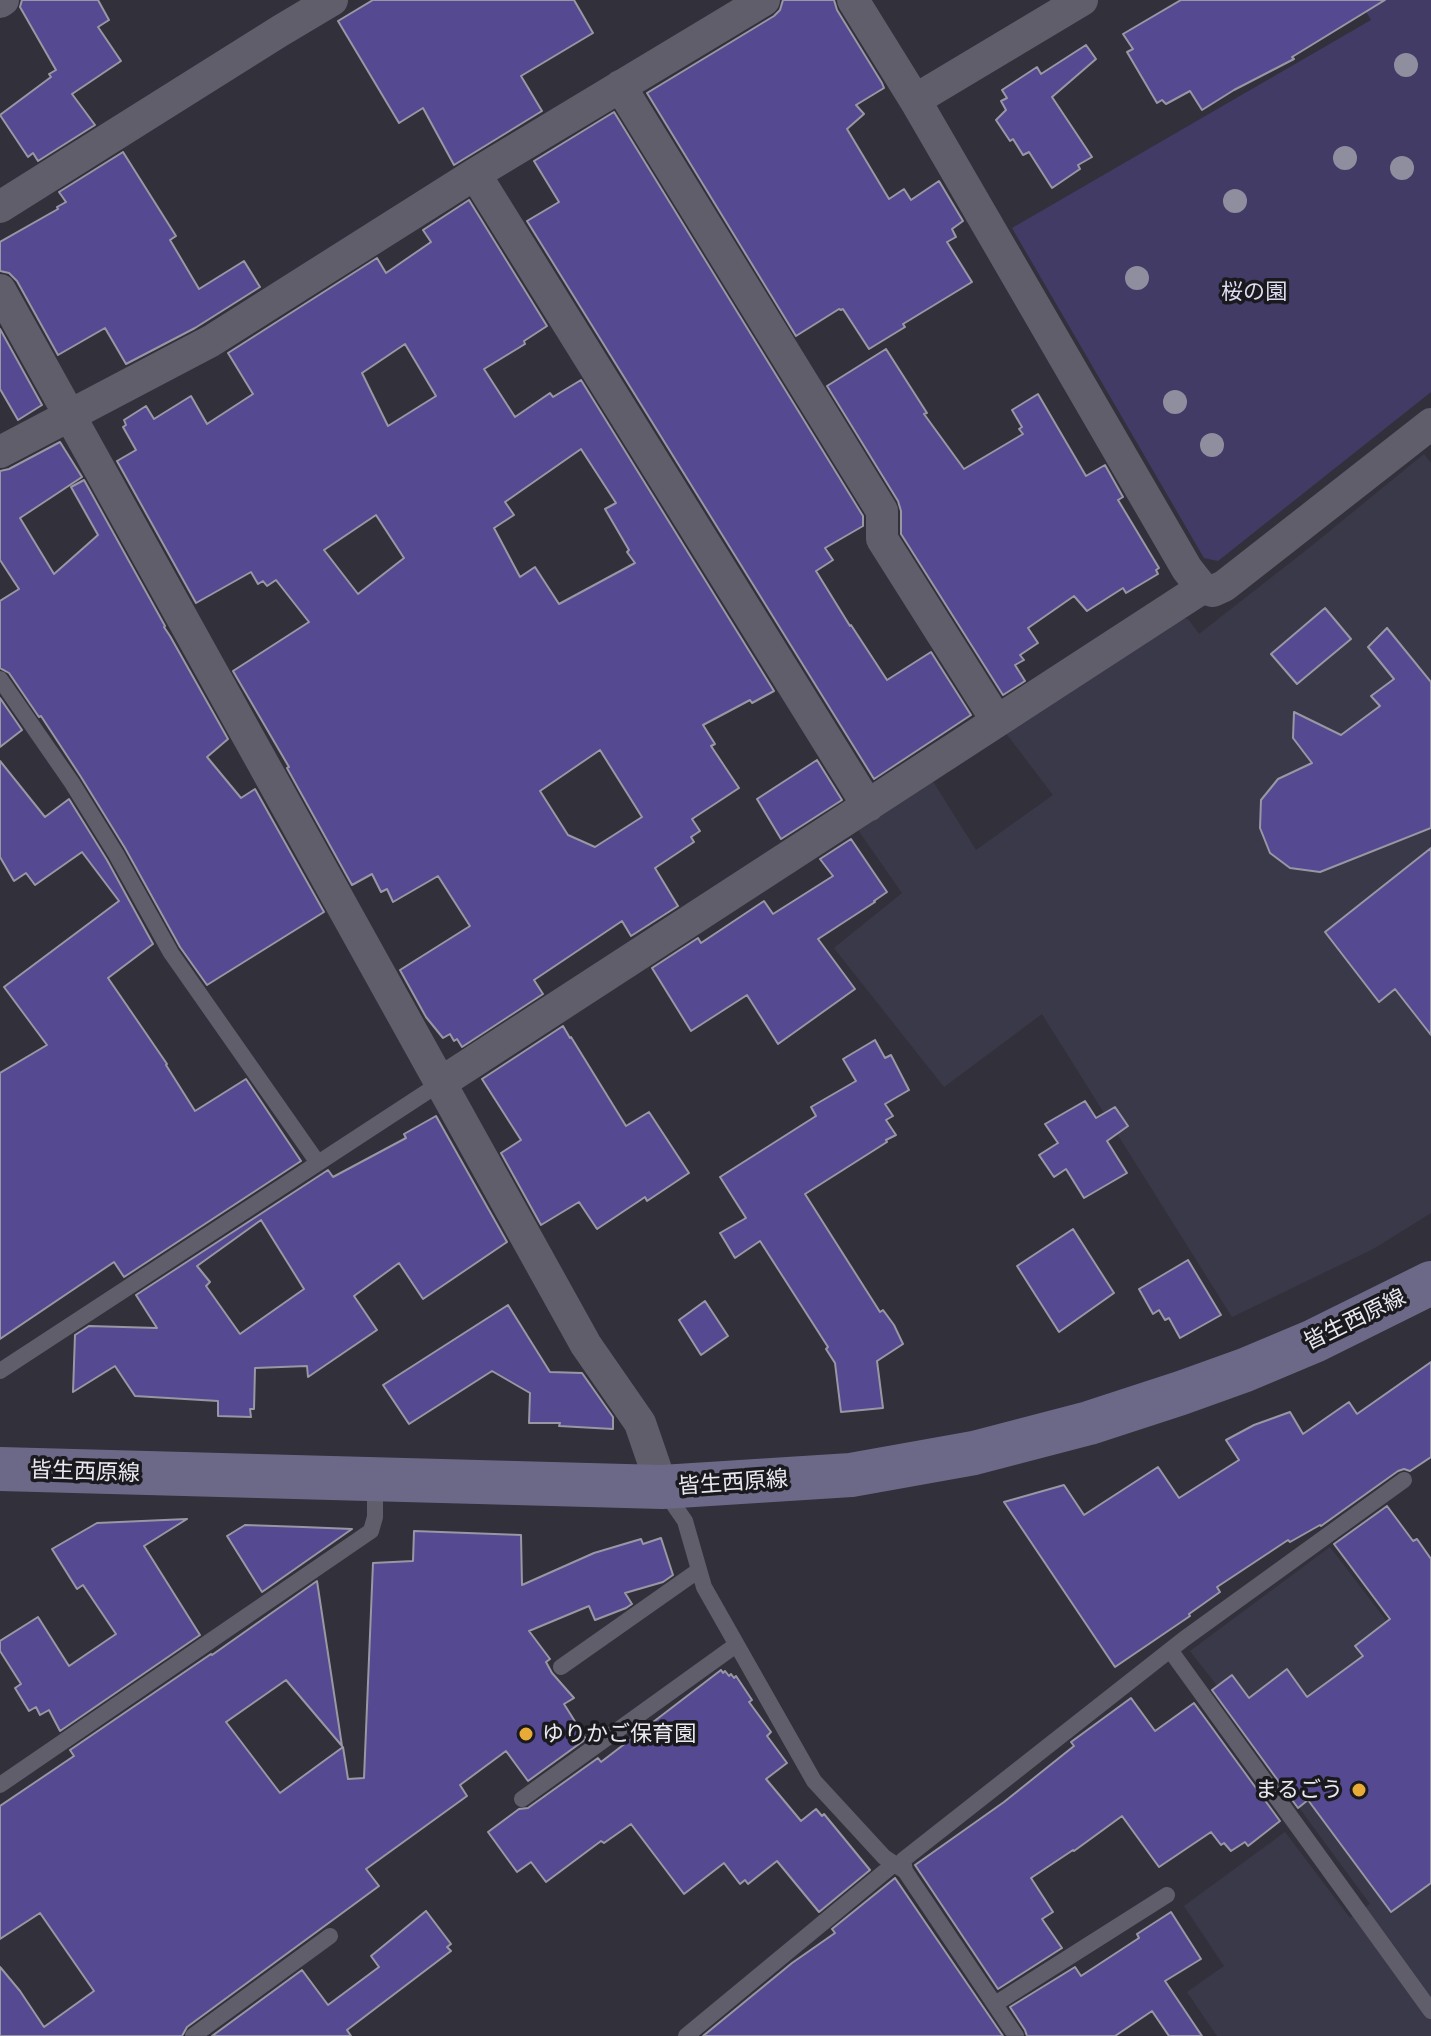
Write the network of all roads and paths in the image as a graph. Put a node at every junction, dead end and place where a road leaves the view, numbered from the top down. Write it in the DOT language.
graph roads {
  1 [pos="332,0"];
  2 [pos="764,0"];
  3 [pos="853,0"];
  4 [pos="1082,0"];
  5 [pos="620,86"];
  6 [pos="915,100"];
  7 [pos="475,174"];
  8 [pos="0,207"];
  9 [pos="0,290"];
  10 [pos="69,415"];
  11 [pos="1427,435"];
  12 [pos="0,452"];
  13 [pos="1202,588"];
  14 [pos="0,679"];
  15 [pos="997,721"];
  16 [pos="868,806"];
  17 [pos="442,1082"];
  18 [pos="318,1163"];
  19 [pos="1431,1283"];
  20 [pos="0,1371"];
  21 [pos="0,1469"];
  22 [pos="375,1480"];
  23 [pos="1404,1480"];
  24 [pos="662,1487"];
  25 [pos="699,1570"];
  26 [pos="736,1645"];
  27 [pos="1170,1650"];
  28 [pos="561,1667"];
  29 [pos="0,1785"];
  30 [pos="522,1799"];
  31 [pos="900,1868"];
  32 [pos="1167,1895"];
  33 [pos="330,1936"];
  34 [pos="995,2004"];
  35 [pos="1431,2011"];
  36 [pos="193,2036"];
  37 [pos="686,2036"];
  38 [pos="1016,2036"];
  1 -- 8 [label="street"];
  2 -- 5 [label="street"];
  3 -- 6 [label="street"];
  4 -- 6 [label="street"];
  5 -- 7 [label="street"];
  5 -- 15 [label="street"];
  6 -- 13 [label="street"];
  7 -- 10 [label="street"];
  7 -- 16 [label="street"];
  9 -- 10 [label="street"];
  10 -- 12 [label="street"];
  10 -- 17 [label="street"];
  11 -- 13 [label="street"];
  13 -- 15 [label="street"];
  14 -- 18 [label="lane"];
  15 -- 16 [label="street"];
  16 -- 17 [label="street"];
  17 -- 18 [label="lane"];
  17 -- 24 [label="street"];
  18 -- 20 [label="lane"];
  19 -- 24 [label="main road, 皆生西原線"];
  21 -- 22 [label="main road, 皆生西原線"];
  22 -- 24 [label="main road, 皆生西原線"];
  22 -- 29 [label="lane"];
  23 -- 27 [label="lane"];
  24 -- 25 [label="lane"];
  25 -- 26 [label="lane"];
  25 -- 28 [label="lane"];
  26 -- 30 [label="lane"];
  26 -- 31 [label="lane"];
  27 -- 31 [label="lane"];
  27 -- 35 [label="lane"];
  31 -- 34 [label="lane"];
  31 -- 37 [label="lane"];
  32 -- 34 [label="lane"];
  33 -- 36 [label="lane"];
  34 -- 38 [label="lane"];
}
